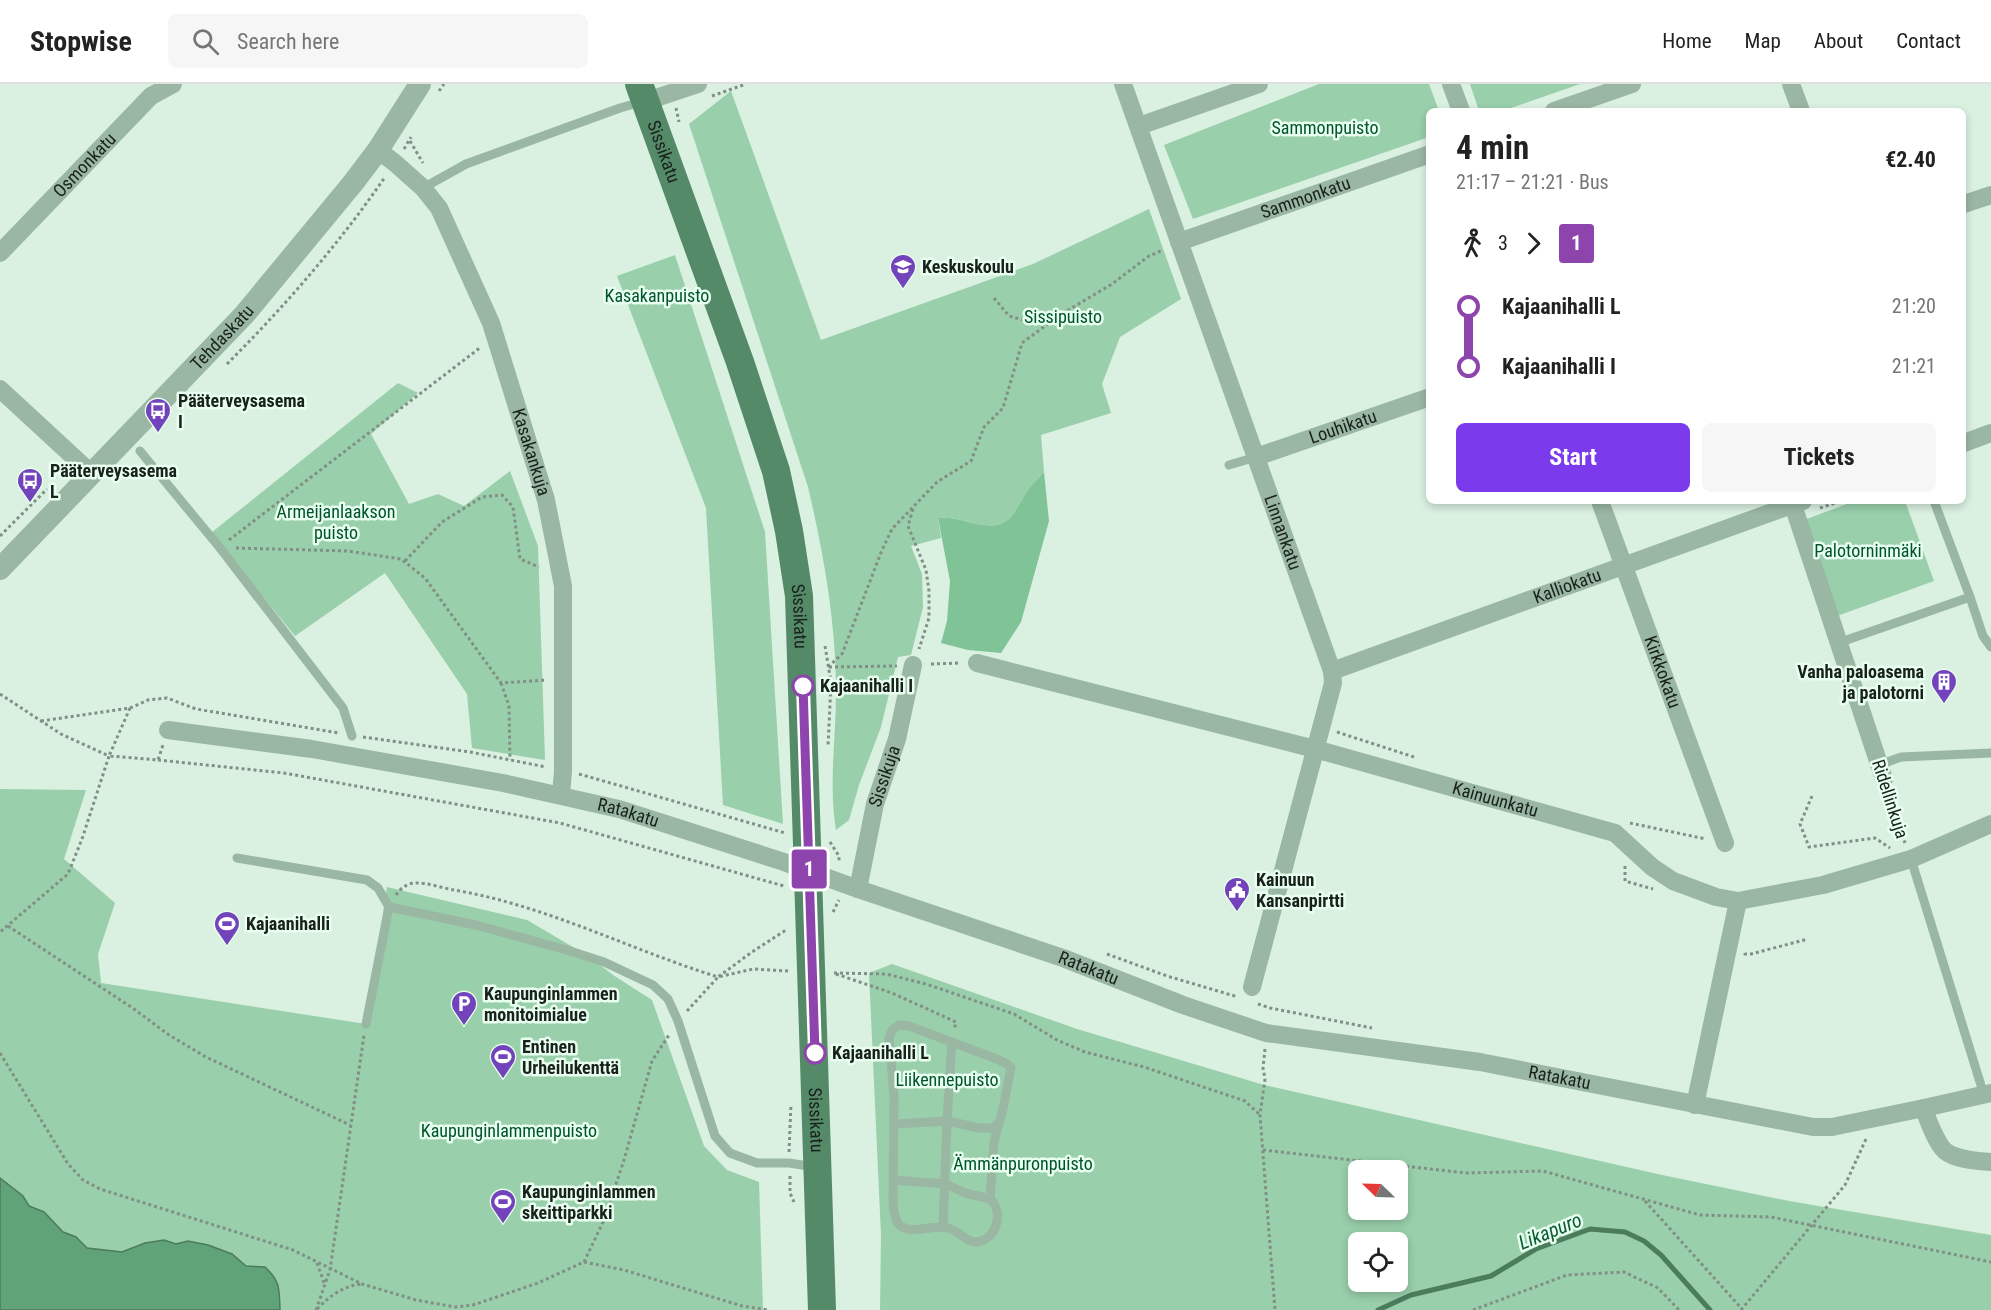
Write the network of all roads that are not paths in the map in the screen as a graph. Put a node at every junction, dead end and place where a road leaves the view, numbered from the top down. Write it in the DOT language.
graph roads {
  1 [pos="173,84"];
  2 [pos="420,84"];
  3 [pos="698,84"];
  4 [pos="1123,84"];
  5 [pos="1259,84"];
  6 [pos="1451,84"];
  7 [pos="1632,84"];
  8 [pos="1791,84"];
  9 [pos="643,90"];
  10 [pos="1460,108"];
  11 [pos="1563,108"];
  12 [pos="1800,108"];
  13 [pos="1139,126"];
  14 [pos="378,150"];
  15 [pos="1426,155"];
  16 [pos="426,179"];
  17 [pos="1991,195"];
  18 [pos="1966,203"];
  19 [pos="1172,246"];
  20 [pos="0,253"];
  21 [pos="0,389"];
  22 [pos="1426,397"];
  23 [pos="1991,433"];
  24 [pos="1966,442"];
  25 [pos="140,451"];
  26 [pos="1256,457"];
  27 [pos="1229,465"];
  28 [pos="91,473"];
  29 [pos="1601,504"];
  30 [pos="1795,504"];
  31 [pos="1798,504"];
  32 [pos="1935,504"];
  33 [pos="1624,566"];
  34 [pos="0,569"];
  35 [pos="1970,597"];
  36 [pos="1987,634"];
  37 [pos="1838,643"];
  38 [pos="1991,647"];
  39 [pos="977,663"];
  40 [pos="914,665"];
  41 [pos="1332,670"];
  42 [pos="168,730"];
  43 [pos="352,736"];
  44 [pos="1315,749"];
  45 [pos="1991,753"];
  46 [pos="1881,772"];
  47 [pos="561,795"];
  48 [pos="1991,824"];
  49 [pos="1725,843"];
  50 [pos="1908,852"];
  51 [pos="237,858"];
  52 [pos="796,866"];
  53 [pos="860,880"];
  54 [pos="1738,901"];
  55 [pos="389,907"];
  56 [pos="1251,997"];
  57 [pos="366,1024"];
  58 [pos="952,1042"];
  59 [pos="1987,1094"];
  60 [pos="1695,1105"];
  61 [pos="1924,1108"];
  62 [pos="947,1121"];
  63 [pos="999,1123"];
  64 [pos="895,1124"];
  65 [pos="1991,1162"];
  66 [pos="817,1168"];
  67 [pos="894,1180"];
  68 [pos="946,1184"];
  69 [pos="990,1199"];
  70 [pos="943,1227"];
  71 [pos="822,1310"];
  1 -- 20 [label="street, Osmonkatu"];
  2 -- 14 [label="street, Tehdaskatu"];
  3 -- 9 [label="street"];
  4 -- 13 [label="street, Linnankatu"];
  5 -- 13 [label="street"];
  6 -- 10 [label="street"];
  7 -- 11 [label="street"];
  8 -- 12 [label="street"];
  9 -- 16 [label="lane"];
  9 -- 52 [label="main road, Sissikatu"];
  13 -- 19 [label="street, Linnankatu"];
  14 -- 16 [label="street, Kasakankuja"];
  14 -- 28 [label="street, Tehdaskatu"];
  15 -- 19 [label="street, Sammonkatu"];
  16 -- 47 [label="street, Kasakankuja"];
  17 -- 18 [label="street"];
  19 -- 26 [label="street, Linnankatu"];
  21 -- 28 [label="street"];
  22 -- 26 [label="street, Louhikatu"];
  23 -- 24 [label="street"];
  25 -- 43 [label="lane"];
  26 -- 27 [label="lane"];
  26 -- 41 [label="street, Linnankatu"];
  28 -- 34 [label="street, Tehdaskatu"];
  29 -- 33 [label="street, Kirkkokatu"];
  30 -- 33 [label="street, Kalliokatu"];
  31 -- 37 [label="street, Ridellinkuja"];
  32 -- 35 [label="lane"];
  33 -- 41 [label="street, Kalliokatu"];
  33 -- 49 [label="street, Kirkkokatu"];
  35 -- 36 [label="lane"];
  35 -- 37 [label="lane"];
  36 -- 38 [label="lane"];
  37 -- 46 [label="street, Ridellinkuja"];
  39 -- 44 [label="street, Kainuunkatu"];
  40 -- 53 [label="street, Sissikuja"];
  41 -- 44 [label="street, Linnankatu"];
  42 -- 47 [label="street, Ratakatu"];
  44 -- 54 [label="street, Kainuunkatu"];
  44 -- 56 [label="street, Linnankatu"];
  45 -- 46 [label="lane"];
  47 -- 52 [label="street, Ratakatu"];
  48 -- 50 [label="street, Kainuunkatu"];
  50 -- 54 [label="street, Kainuunkatu"];
  50 -- 59 [label="lane, Ridellinkuja"];
  51 -- 55 [label="lane"];
  52 -- 53 [label="street, Ratakatu"];
  52 -- 66 [label="main road, Sissikatu"];
  53 -- 60 [label="street, Ratakatu"];
  54 -- 60 [label="street"];
  55 -- 57 [label="lane"];
  55 -- 66 [label="lane"];
  58 -- 62 [label="lane"];
  58 -- 63 [label="lane"];
  58 -- 64 [label="lane"];
  59 -- 61 [label="street, Ratakatu"];
  60 -- 61 [label="street, Ratakatu"];
  61 -- 65 [label="street"];
  62 -- 63 [label="lane"];
  62 -- 64 [label="lane"];
  62 -- 68 [label="lane"];
  63 -- 69 [label="lane"];
  64 -- 67 [label="lane"];
  66 -- 71 [label="main road, Sissikatu"];
  67 -- 68 [label="lane"];
  67 -- 70 [label="lane"];
  68 -- 69 [label="lane"];
  68 -- 70 [label="lane"];
  69 -- 70 [label="lane"];
}
